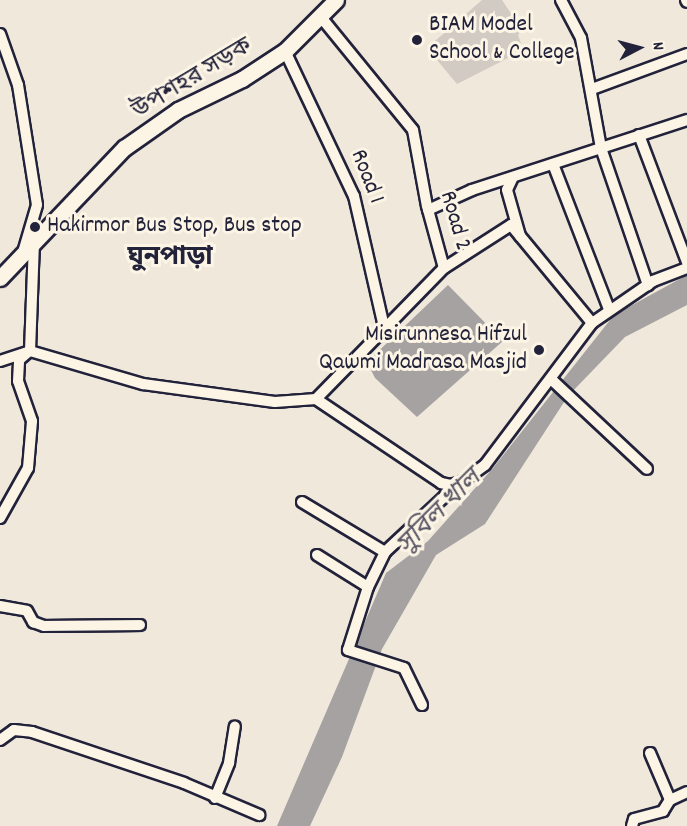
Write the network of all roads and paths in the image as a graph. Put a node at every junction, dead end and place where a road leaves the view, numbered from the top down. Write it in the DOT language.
graph roads {
  1 [pos="336,0"];
  2 [pos="561,0"];
  3 [pos="320,16"];
  4 [pos="0,34"];
  5 [pos="3,50"];
  6 [pos="285,51"];
  7 [pos="687,54"];
  8 [pos="592,89"];
  9 [pos="687,120"];
  10 [pos="639,135"];
  11 [pos="601,148"];
  12 [pos="553,164"];
  13 [pos="513,177"];
  14 [pos="428,210"];
  15 [pos="520,236"];
  16 [pos="29,243"];
  17 [pos="687,262"];
  18 [pos="444,268"];
  19 [pos="687,268"];
  20 [pos="0,278"];
  21 [pos="648,285"];
  22 [pos="609,309"];
  23 [pos="592,323"];
  24 [pos="384,327"];
  25 [pos="30,351"];
  26 [pos="0,361"];
  27 [pos="552,380"];
  28 [pos="316,399"];
  29 [pos="648,469"];
  30 [pos="451,485"];
  31 [pos="302,502"];
  32 [pos="0,518"];
  33 [pos="385,552"];
  34 [pos="316,555"];
  35 [pos="368,587"];
  36 [pos="0,606"];
  37 [pos="140,625"];
  38 [pos="422,705"];
  39 [pos="235,726"];
  40 [pos="0,740"];
  41 [pos="650,753"];
  42 [pos="687,792"];
  43 [pos="215,798"];
  44 [pos="670,800"];
  45 [pos="259,815"];
  46 [pos="632,826"];
  1 -- 3 [label="main road, উপশহর সড়ক"];
  2 -- 8 [label="street"];
  3 -- 6 [label="main road, উপশহর সড়ক"];
  3 -- 14 [label="street, Road 2"];
  4 -- 5 [label="street"];
  5 -- 16 [label="street"];
  6 -- 16 [label="main road, উপশহর সড়ক"];
  6 -- 24 [label="street, Road 1"];
  7 -- 8 [label="street"];
  8 -- 11 [label="street"];
  9 -- 10 [label="street"];
  10 -- 11 [label="street"];
  10 -- 17 [label="street"];
  11 -- 12 [label="street"];
  11 -- 21 [label="street"];
  12 -- 13 [label="street"];
  12 -- 22 [label="street"];
  13 -- 14 [label="street"];
  13 -- 15 [label="street"];
  14 -- 18 [label="street, Road 2"];
  15 -- 18 [label="street, Road 2"];
  15 -- 23 [label="street"];
  16 -- 20 [label="main road, উপশহর সড়ক"];
  16 -- 25 [label="street"];
  18 -- 24 [label="street"];
  19 -- 21 [label="street"];
  21 -- 22 [label="street"];
  22 -- 23 [label="street"];
  23 -- 27 [label="street"];
  24 -- 28 [label="street"];
  25 -- 26 [label="street"];
  25 -- 28 [label="street"];
  25 -- 32 [label="street"];
  27 -- 29 [label="street"];
  27 -- 30 [label="street"];
  28 -- 30 [label="street"];
  30 -- 33 [label="street"];
  31 -- 33 [label="street"];
  33 -- 35 [label="street"];
  34 -- 35 [label="street"];
  35 -- 38 [label="street"];
  36 -- 37 [label="street"];
  39 -- 43 [label="street"];
  40 -- 43 [label="street"];
  41 -- 44 [label="street"];
  42 -- 44 [label="street"];
  43 -- 45 [label="street"];
  44 -- 46 [label="street"];
}
